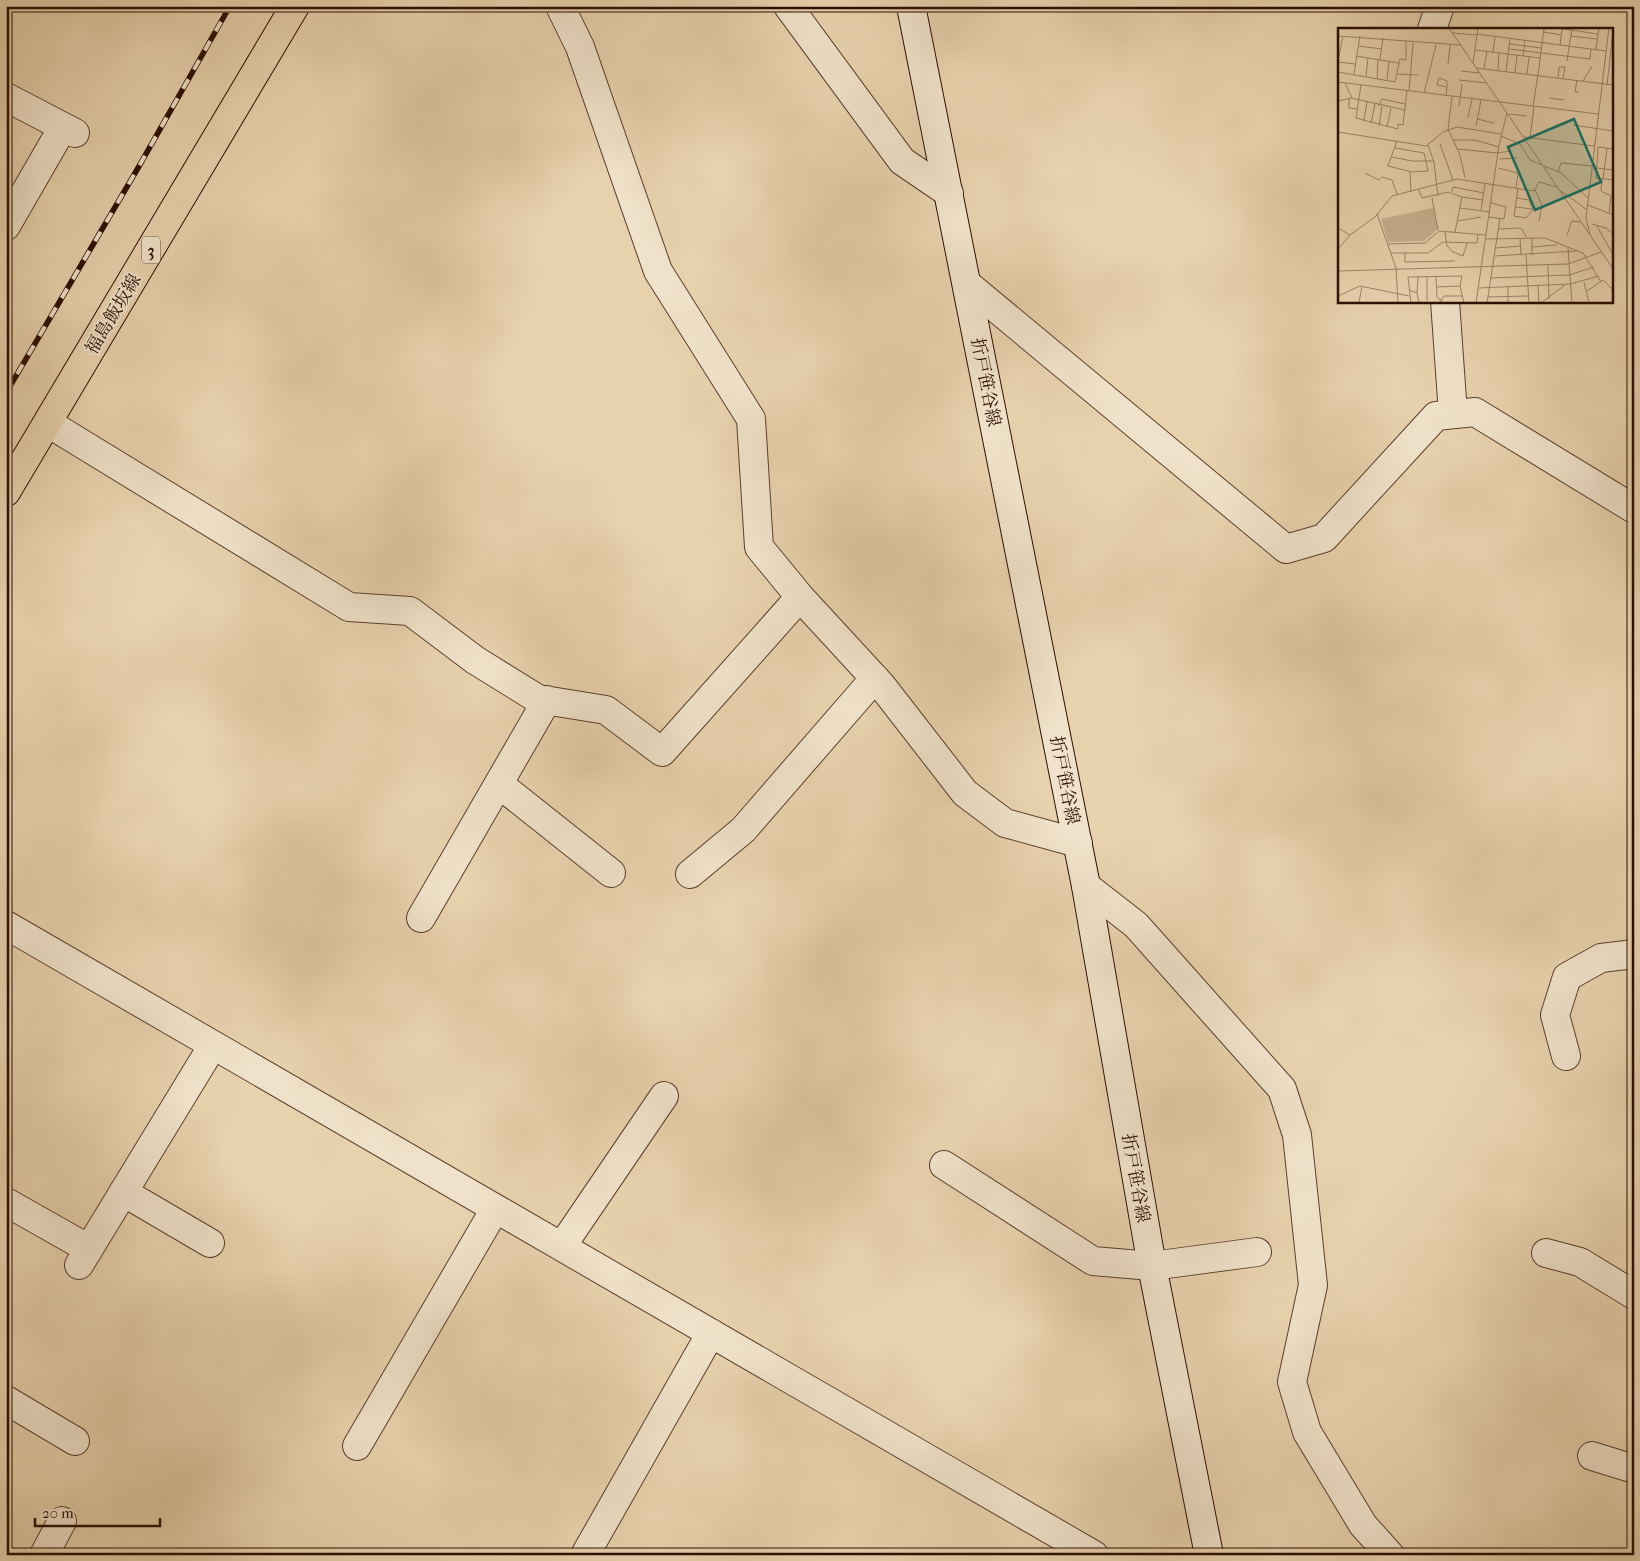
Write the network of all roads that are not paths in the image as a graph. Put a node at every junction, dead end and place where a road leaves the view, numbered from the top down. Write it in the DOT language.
graph roads {
  1 [pos="295,6"];
  2 [pos="560,6"];
  3 [pos="788,6"];
  4 [pos="911,6"];
  5 [pos="1440,6"];
  6 [pos="1432,28"];
  7 [pos="6,97"];
  8 [pos="948,193"];
  9 [pos="6,226"];
  10 [pos="967,284"];
  11 [pos="1445,302"];
  12 [pos="1453,414"];
  13 [pos="48,423"];
  14 [pos="6,492"];
  15 [pos="1634,509"];
  16 [pos="800,597"];
  17 [pos="875,678"];
  18 [pos="547,700"];
  19 [pos="498,784"];
  20 [pos="1078,844"];
  21 [pos="611,873"];
  22 [pos="690,874"];
  23 [pos="1086,886"];
  24 [pos="421,918"];
  25 [pos="6,925"];
  26 [pos="1634,954"];
  27 [pos="213,1045"];
  28 [pos="1566,1056"];
  29 [pos="664,1096"];
  30 [pos="944,1166"];
  31 [pos="123,1192"];
  32 [pos="6,1202"];
  33 [pos="495,1209"];
  34 [pos="210,1243"];
  35 [pos="562,1246"];
  36 [pos="1257,1252"];
  37 [pos="1546,1253"];
  38 [pos="1152,1266"];
  39 [pos="1634,1295"];
  40 [pos="711,1333"];
  41 [pos="6,1400"];
  42 [pos="75,1441"];
  43 [pos="357,1446"];
  44 [pos="1592,1456"];
  45 [pos="1634,1469"];
  46 [pos="62,1521"];
  47 [pos="44,1555"];
  48 [pos="585,1555"];
  49 [pos="1094,1555"];
  50 [pos="1209,1555"];
  51 [pos="1390,1555"];
  1 -- 13 [label="main road, 福島飯坂線 / 3"];
  2 -- 16 [label="street"];
  3 -- 8 [label="street"];
  4 -- 8 [label="street, 折戸笹谷線"];
  5 -- 6 [label="street"];
  7 -- 9 [label="street"];
  8 -- 10 [label="street, 折戸笹谷線"];
  10 -- 12 [label="street"];
  10 -- 20 [label="street, 折戸笹谷線"];
  11 -- 12 [label="street"];
  12 -- 15 [label="street"];
  13 -- 14 [label="main road, 福島飯坂線 / 3"];
  13 -- 18 [label="street"];
  16 -- 17 [label="street"];
  16 -- 18 [label="street"];
  17 -- 20 [label="street"];
  17 -- 22 [label="street"];
  18 -- 19 [label="street"];
  19 -- 21 [label="street"];
  19 -- 24 [label="street"];
  20 -- 23 [label="street, 折戸笹谷線"];
  23 -- 38 [label="street, 折戸笹谷線"];
  23 -- 51 [label="street"];
  25 -- 27 [label="street"];
  26 -- 28 [label="street"];
  27 -- 31 [label="street"];
  27 -- 33 [label="street"];
  29 -- 35 [label="street"];
  30 -- 38 [label="street"];
  31 -- 32 [label="street"];
  31 -- 34 [label="street"];
  33 -- 35 [label="street"];
  33 -- 43 [label="street"];
  35 -- 40 [label="street"];
  36 -- 38 [label="street"];
  37 -- 39 [label="street"];
  38 -- 50 [label="street, 折戸笹谷線"];
  40 -- 48 [label="street"];
  40 -- 49 [label="street"];
  41 -- 42 [label="street"];
  44 -- 45 [label="street"];
  46 -- 47 [label="street"];
}
